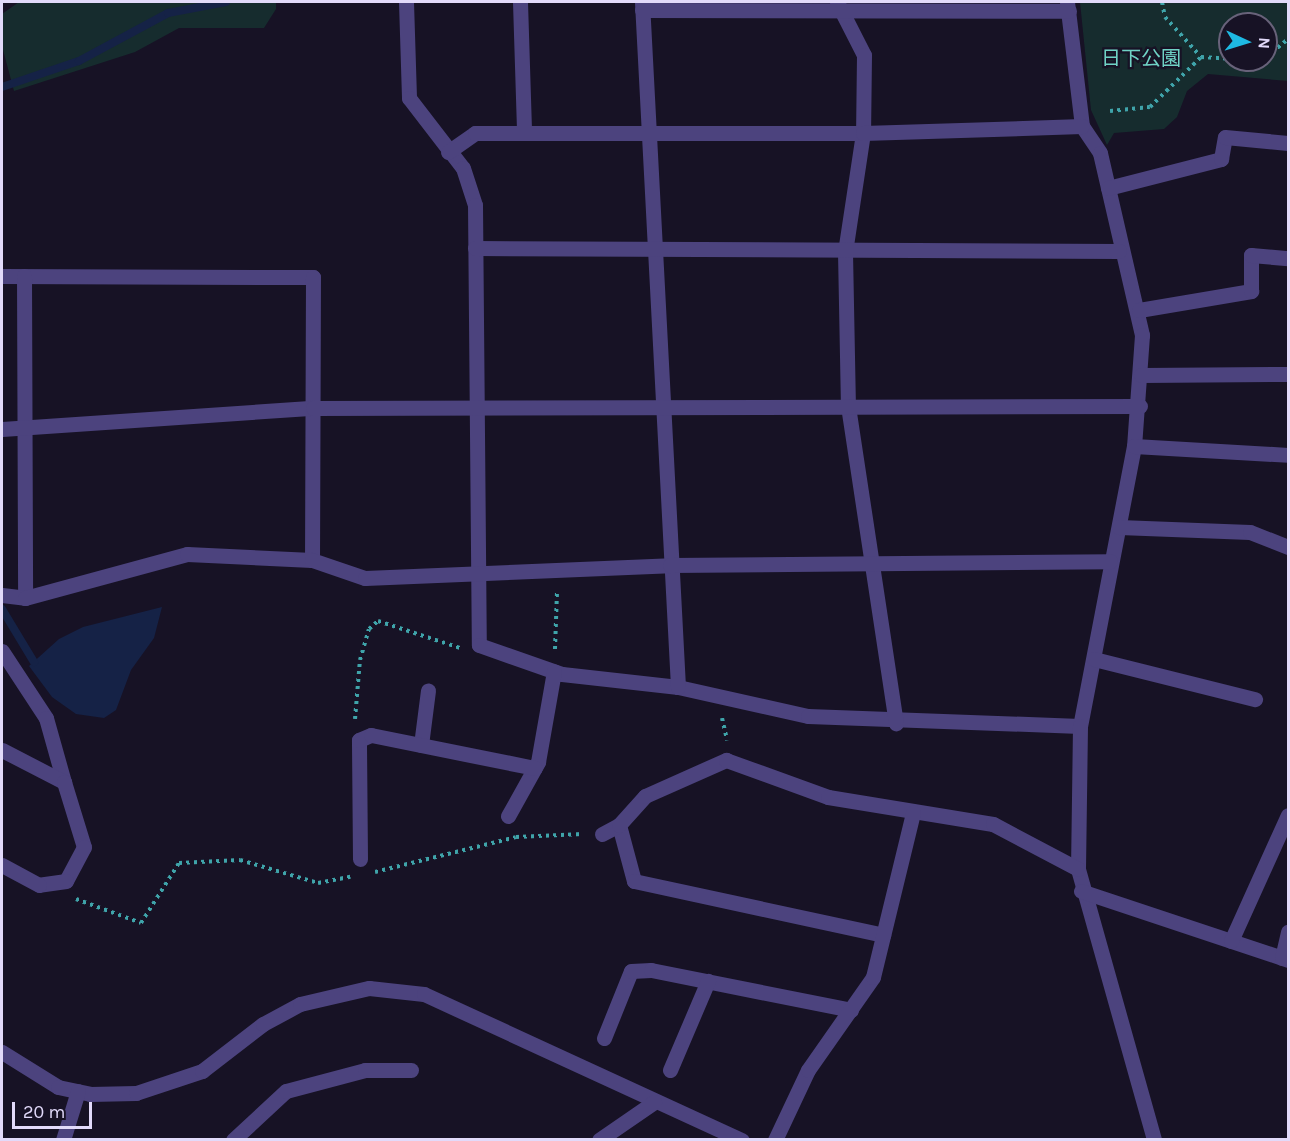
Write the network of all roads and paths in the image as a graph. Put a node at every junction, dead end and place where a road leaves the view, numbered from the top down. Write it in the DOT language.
graph roads {
  1 [pos="406,2"];
  2 [pos="520,2"];
  3 [pos="1162,2"];
  4 [pos="839,4"];
  5 [pos="642,6"];
  6 [pos="1068,6"];
  7 [pos="1201,57"];
  8 [pos="1218,58"];
  9 [pos="1110,111"];
  10 [pos="1082,126"];
  11 [pos="524,132"];
  12 [pos="647,133"];
  13 [pos="863,133"];
  14 [pos="1288,143"];
  15 [pos="448,152"];
  16 [pos="1108,188"];
  17 [pos="475,248"];
  18 [pos="654,251"];
  19 [pos="1119,251"];
  20 [pos="845,252"];
  21 [pos="1288,258"];
  22 [pos="2,276"];
  23 [pos="24,276"];
  24 [pos="1139,310"];
  25 [pos="1288,374"];
  26 [pos="1141,375"];
  27 [pos="848,405"];
  28 [pos="663,406"];
  29 [pos="1140,406"];
  30 [pos="474,407"];
  31 [pos="313,408"];
  32 [pos="2,429"];
  33 [pos="26,431"];
  34 [pos="1134,446"];
  35 [pos="1288,455"];
  36 [pos="1119,527"];
  37 [pos="1288,548"];
  38 [pos="312,560"];
  39 [pos="1110,561"];
  40 [pos="670,565"];
  41 [pos="873,566"];
  42 [pos="558,567"];
  43 [pos="478,569"];
  44 [pos="2,596"];
  45 [pos="25,598"];
  46 [pos="2,651"];
  47 [pos="472,652"];
  48 [pos="1094,659"];
  49 [pos="554,671"];
  50 [pos="678,687"];
  51 [pos="428,690"];
  52 [pos="1255,699"];
  53 [pos="896,723"];
  54 [pos="1080,726"];
  55 [pos="359,740"];
  56 [pos="421,745"];
  57 [pos="2,750"];
  58 [pos="535,768"];
  59 [pos="64,782"];
  60 [pos="913,813"];
  61 [pos="1288,815"];
  62 [pos="508,816"];
  63 [pos="619,825"];
  64 [pos="602,834"];
  65 [pos="360,859"];
  66 [pos="2,865"];
  67 [pos="1078,869"];
  68 [pos="367,874"];
  69 [pos="357,876"];
  70 [pos="39,885"];
  71 [pos="1081,891"];
  72 [pos="1288,932"];
  73 [pos="883,935"];
  74 [pos="1231,941"];
  75 [pos="1285,959"];
  76 [pos="708,981"];
  77 [pos="851,1010"];
  78 [pos="604,1038"];
  79 [pos="2,1052"];
  80 [pos="411,1070"];
  81 [pos="670,1070"];
  82 [pos="78,1091"];
  83 [pos="654,1102"];
  84 [pos="63,1140"];
  85 [pos="233,1140"];
  86 [pos="599,1140"];
  87 [pos="742,1140"];
  88 [pos="775,1140"];
  89 [pos="1154,1140"];
  1 -- 15 [label="street"];
  2 -- 11 [label="street"];
  3 -- 7 [label="path"];
  4 -- 5 [label="street"];
  4 -- 6 [label="street"];
  4 -- 13 [label="street"];
  5 -- 12 [label="street"];
  6 -- 10 [label="street"];
  7 -- 8 [label="path"];
  7 -- 9 [label="path"];
  10 -- 13 [label="street"];
  10 -- 16 [label="street"];
  11 -- 12 [label="street"];
  11 -- 15 [label="street"];
  12 -- 13 [label="street"];
  12 -- 18 [label="street"];
  13 -- 20 [label="street"];
  14 -- 16 [label="street"];
  15 -- 17 [label="street"];
  16 -- 19 [label="street"];
  17 -- 18 [label="street"];
  17 -- 30 [label="street"];
  18 -- 20 [label="street"];
  18 -- 28 [label="street"];
  19 -- 20 [label="street"];
  19 -- 24 [label="street"];
  20 -- 27 [label="street"];
  21 -- 24 [label="street"];
  22 -- 23 [label="street"];
  23 -- 31 [label="street"];
  23 -- 33 [label="street"];
  24 -- 26 [label="street"];
  25 -- 26 [label="street"];
  26 -- 29 [label="street"];
  27 -- 28 [label="street"];
  27 -- 29 [label="street"];
  27 -- 41 [label="street"];
  28 -- 30 [label="street"];
  28 -- 40 [label="street"];
  29 -- 34 [label="street"];
  30 -- 31 [label="street"];
  30 -- 43 [label="street"];
  31 -- 33 [label="street"];
  31 -- 38 [label="street"];
  32 -- 33 [label="street"];
  33 -- 45 [label="street"];
  34 -- 35 [label="street"];
  34 -- 36 [label="street"];
  36 -- 37 [label="street"];
  36 -- 39 [label="street"];
  38 -- 43 [label="street"];
  38 -- 45 [label="street"];
  39 -- 41 [label="street"];
  39 -- 48 [label="street"];
  40 -- 41 [label="street"];
  40 -- 42 [label="street"];
  40 -- 50 [label="street"];
  41 -- 53 [label="street"];
  42 -- 43 [label="street"];
  42 -- 49 [label="path"];
  43 -- 49 [label="street"];
  44 -- 45 [label="street"];
  46 -- 59 [label="street"];
  47 -- 55 [label="path"];
  48 -- 52 [label="street"];
  48 -- 54 [label="street"];
  49 -- 50 [label="street"];
  49 -- 58 [label="street"];
  50 -- 53 [label="street"];
  51 -- 56 [label="street"];
  53 -- 54 [label="street"];
  54 -- 67 [label="street"];
  55 -- 56 [label="street"];
  55 -- 65 [label="street"];
  56 -- 58 [label="street"];
  57 -- 59 [label="street"];
  58 -- 62 [label="street"];
  59 -- 70 [label="street"];
  60 -- 63 [label="street"];
  60 -- 67 [label="street"];
  60 -- 73 [label="street"];
  61 -- 74 [label="street"];
  63 -- 64 [label="street"];
  63 -- 73 [label="street"];
  64 -- 68 [label="path"];
  66 -- 70 [label="street"];
  67 -- 71 [label="street"];
  69 -- 70 [label="path"];
  71 -- 74 [label="street"];
  71 -- 89 [label="street"];
  72 -- 75 [label="street"];
  73 -- 77 [label="street"];
  74 -- 75 [label="street"];
  76 -- 77 [label="street"];
  76 -- 78 [label="street"];
  76 -- 81 [label="street"];
  77 -- 88 [label="street"];
  79 -- 82 [label="street"];
  80 -- 85 [label="street"];
  82 -- 83 [label="street"];
  82 -- 84 [label="street"];
  83 -- 86 [label="street"];
  83 -- 87 [label="street"];
}
